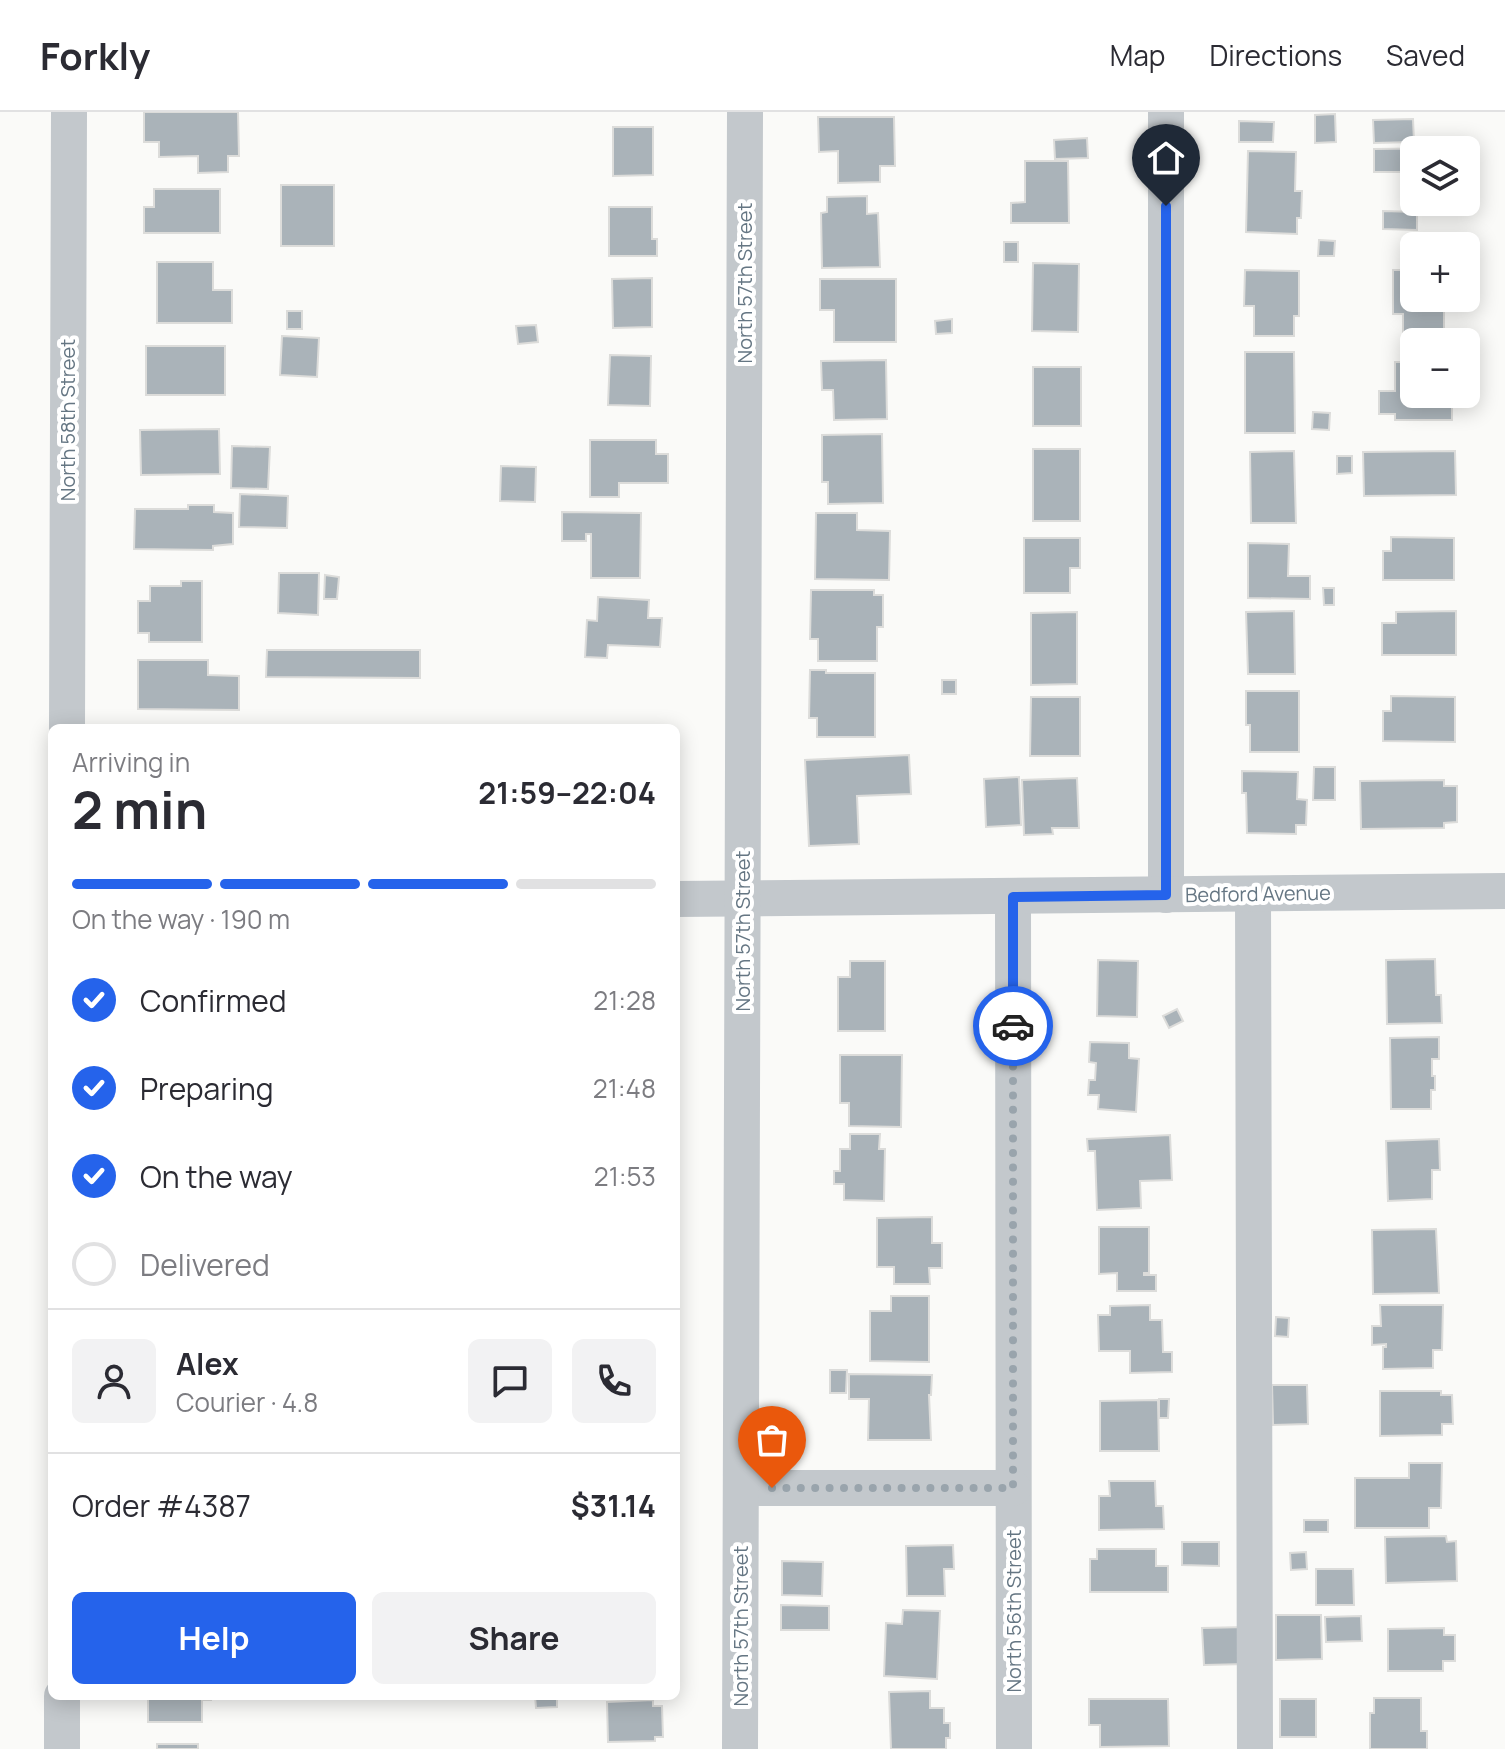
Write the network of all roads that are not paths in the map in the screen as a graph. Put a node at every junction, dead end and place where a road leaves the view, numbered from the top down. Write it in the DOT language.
graph roads {
  1 [pos="69,112"];
  2 [pos="745,112"];
  3 [pos="1166,112"];
  4 [pos="67,724"];
  5 [pos="1505,891"];
  6 [pos="1253,894"];
  7 [pos="1166,895"];
  8 [pos="1013,897"];
  9 [pos="680,899"];
  10 [pos="743,899"];
  11 [pos="742,1488"];
  12 [pos="1013,1488"];
  13 [pos="62,1700"];
  14 [pos="62,1749"];
  15 [pos="740,1749"];
  16 [pos="1014,1749"];
  17 [pos="1255,1749"];
  1 -- 4 [label="street, North 58th Street"];
  2 -- 10 [label="street, North 57th Street"];
  3 -- 7 [label="street"];
  5 -- 6 [label="street, Bedford Avenue"];
  6 -- 7 [label="street, Bedford Avenue"];
  6 -- 17 [label="street"];
  7 -- 8 [label="street, Bedford Avenue"];
  8 -- 10 [label="street, Bedford Avenue"];
  8 -- 12 [label="street, North 56th Street"];
  9 -- 10 [label="street, Bedford Avenue"];
  10 -- 11 [label="street, North 57th Street"];
  11 -- 12 [label="street"];
  11 -- 15 [label="street, North 57th Street"];
  12 -- 16 [label="street, North 56th Street"];
  13 -- 14 [label="street"];
}
